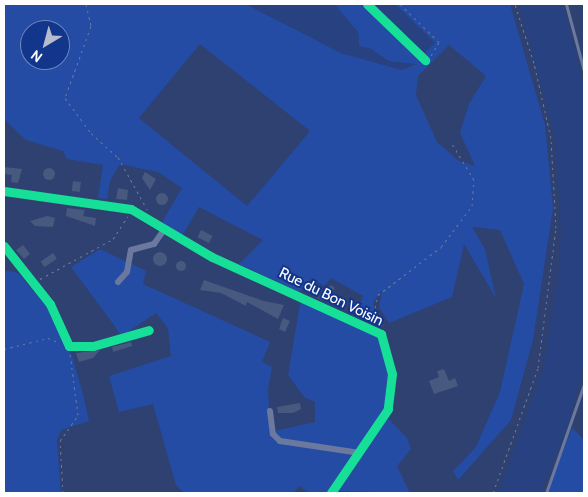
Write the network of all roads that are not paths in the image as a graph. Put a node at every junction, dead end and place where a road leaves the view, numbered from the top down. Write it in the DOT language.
graph roads {
  1 [pos="367,4"];
  2 [pos="566,4"];
  3 [pos="425,60"];
  4 [pos="584,71"];
  5 [pos="4,191"];
  6 [pos="165,228"];
  7 [pos="4,246"];
  8 [pos="118,282"];
  9 [pos="149,330"];
  10 [pos="584,384"];
  11 [pos="270,411"];
  12 [pos="360,453"];
  13 [pos="331,493"];
  14 [pos="546,493"];
  1 -- 3 [label="street"];
  2 -- 4 [label="lane"];
  5 -- 6 [label="street, Rue du Bon Voisin"];
  6 -- 8 [label="street"];
  6 -- 12 [label="street, Rue du Bon Voisin"];
  7 -- 9 [label="street"];
  10 -- 14 [label="lane"];
  11 -- 12 [label="street"];
  12 -- 13 [label="street, Rue du Bon Voisin"];
}
